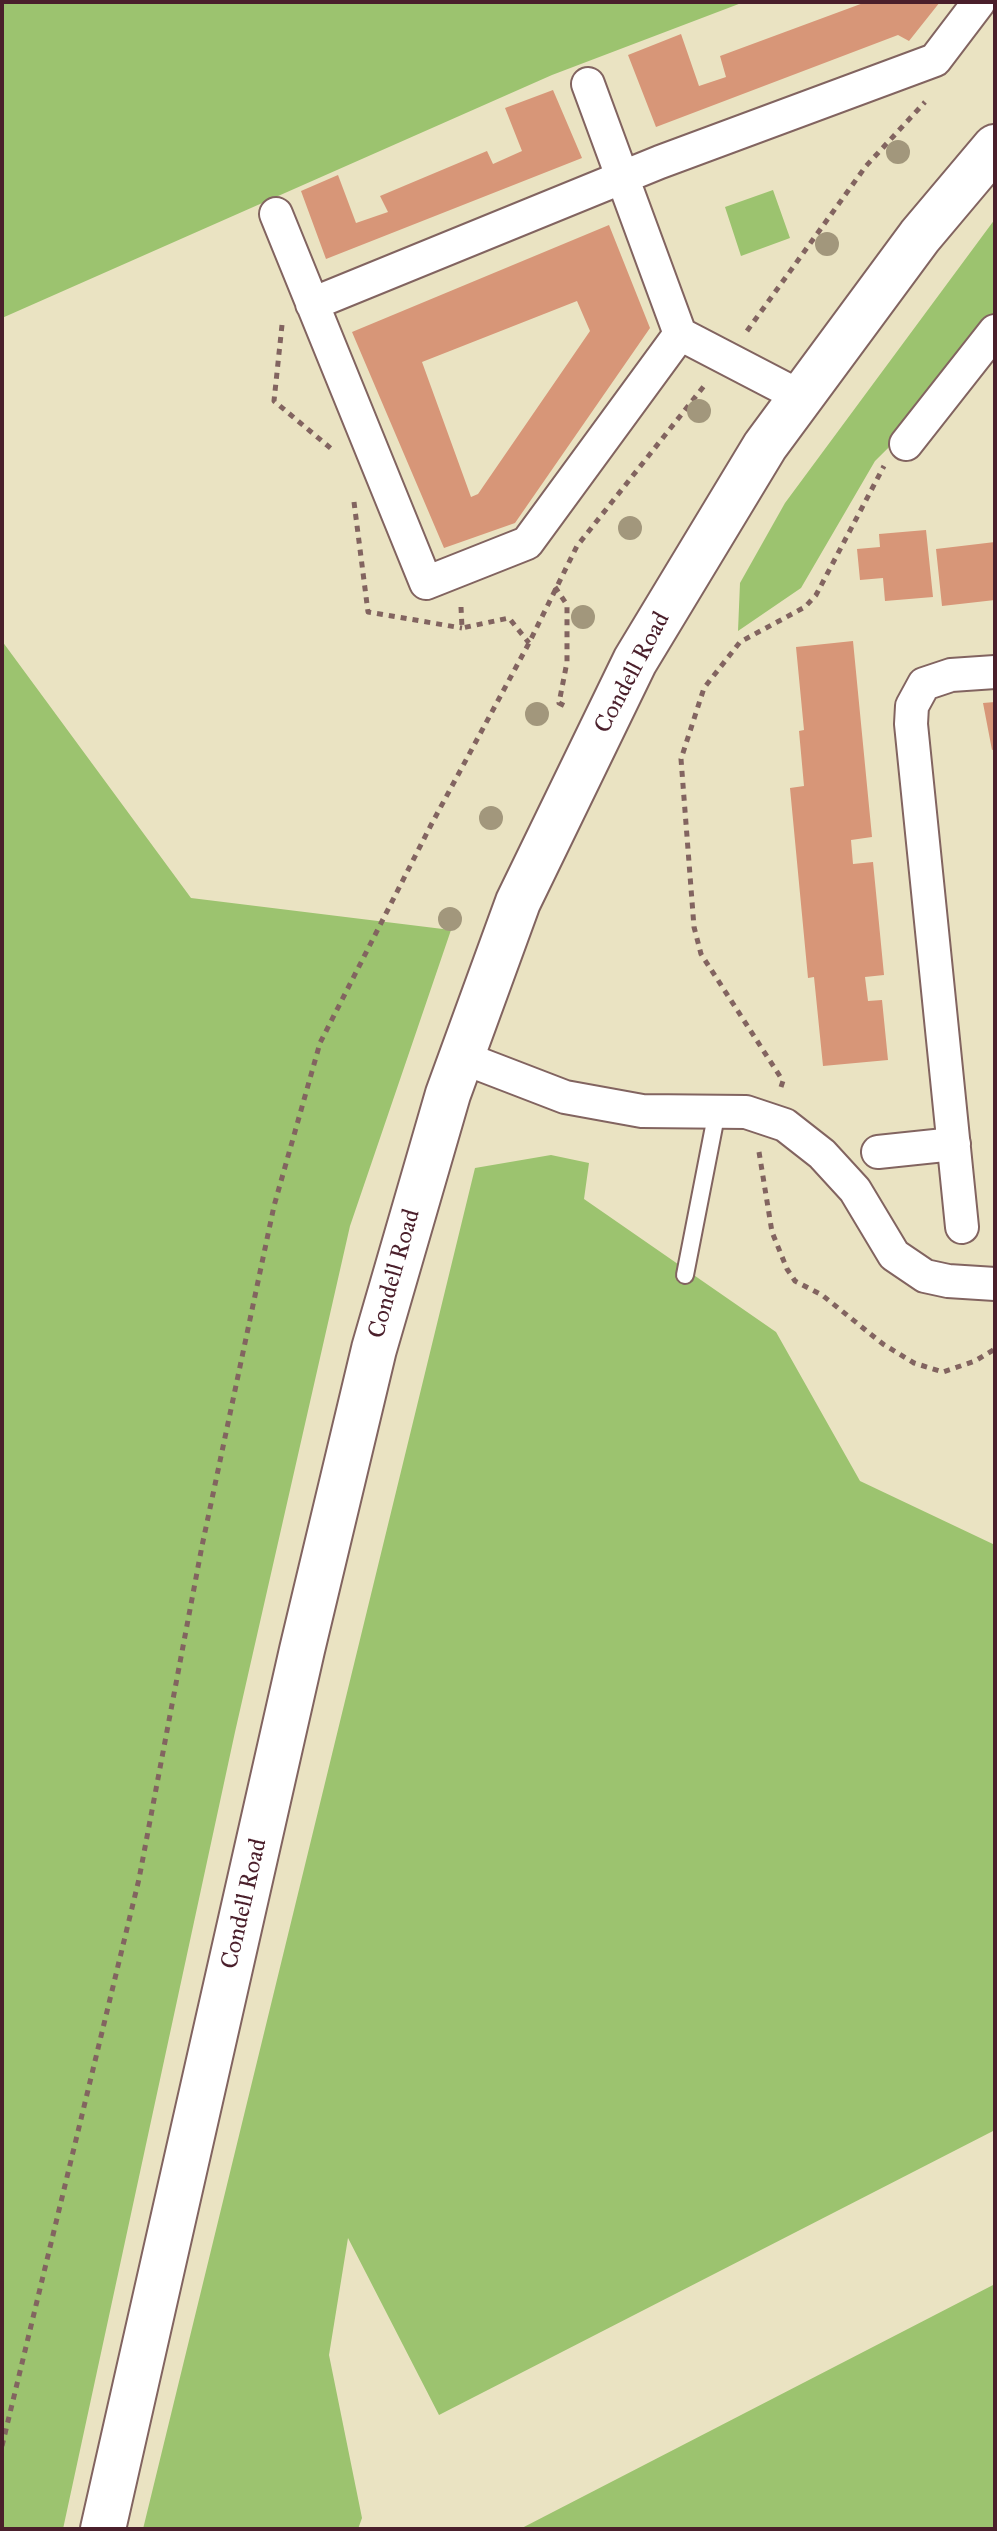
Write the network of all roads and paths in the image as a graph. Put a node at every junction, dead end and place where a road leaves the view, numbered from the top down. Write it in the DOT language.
graph roads {
  1 [pos="979,2"];
  2 [pos="588,84"];
  3 [pos="926,100"];
  4 [pos="995,147"];
  5 [pos="624,177"];
  6 [pos="276,214"];
  7 [pos="312,304"];
  8 [pos="282,325"];
  9 [pos="995,331"];
  10 [pos="680,334"];
  11 [pos="726,358"];
  12 [pos="801,397"];
  13 [pos="906,444"];
  14 [pos="338,454"];
  15 [pos="352,489"];
  16 [pos="458,570"];
  17 [pos="555,587"];
  18 [pos="462,628"];
  19 [pos="529,643"];
  20 [pos="995,672"];
  21 [pos="559,703"];
  22 [pos="461,1057"];
  23 [pos="717,1111"];
  24 [pos="768,1119"];
  25 [pos="954,1144"];
  26 [pos="878,1152"];
  27 [pos="962,1227"];
  28 [pos="685,1275"];
  29 [pos="995,1284"];
  30 [pos="995,1349"];
  31 [pos="2,2446"];
  32 [pos="103,2529"];
  1 -- 5 [label="street"];
  2 -- 5 [label="street"];
  3 -- 11 [label="path"];
  4 -- 12 [label="main road, Condell Road"];
  5 -- 7 [label="street"];
  5 -- 10 [label="street"];
  6 -- 7 [label="street"];
  7 -- 16 [label="street"];
  8 -- 14 [label="path"];
  9 -- 13 [label="street"];
  10 -- 11 [label="street"];
  10 -- 16 [label="street"];
  11 -- 12 [label="street"];
  11 -- 17 [label="path"];
  12 -- 22 [label="main road, Condell Road"];
  13 -- 24 [label="path"];
  15 -- 18 [label="path"];
  16 -- 18 [label="path"];
  17 -- 19 [label="path"];
  17 -- 21 [label="path"];
  18 -- 19 [label="path"];
  19 -- 31 [label="path"];
  20 -- 25 [label="street"];
  22 -- 23 [label="street"];
  22 -- 32 [label="main road, Condell Road"];
  23 -- 24 [label="street"];
  23 -- 28 [label="lane"];
  24 -- 29 [label="street"];
  24 -- 30 [label="path"];
  25 -- 26 [label="street"];
  25 -- 27 [label="street"];
}
